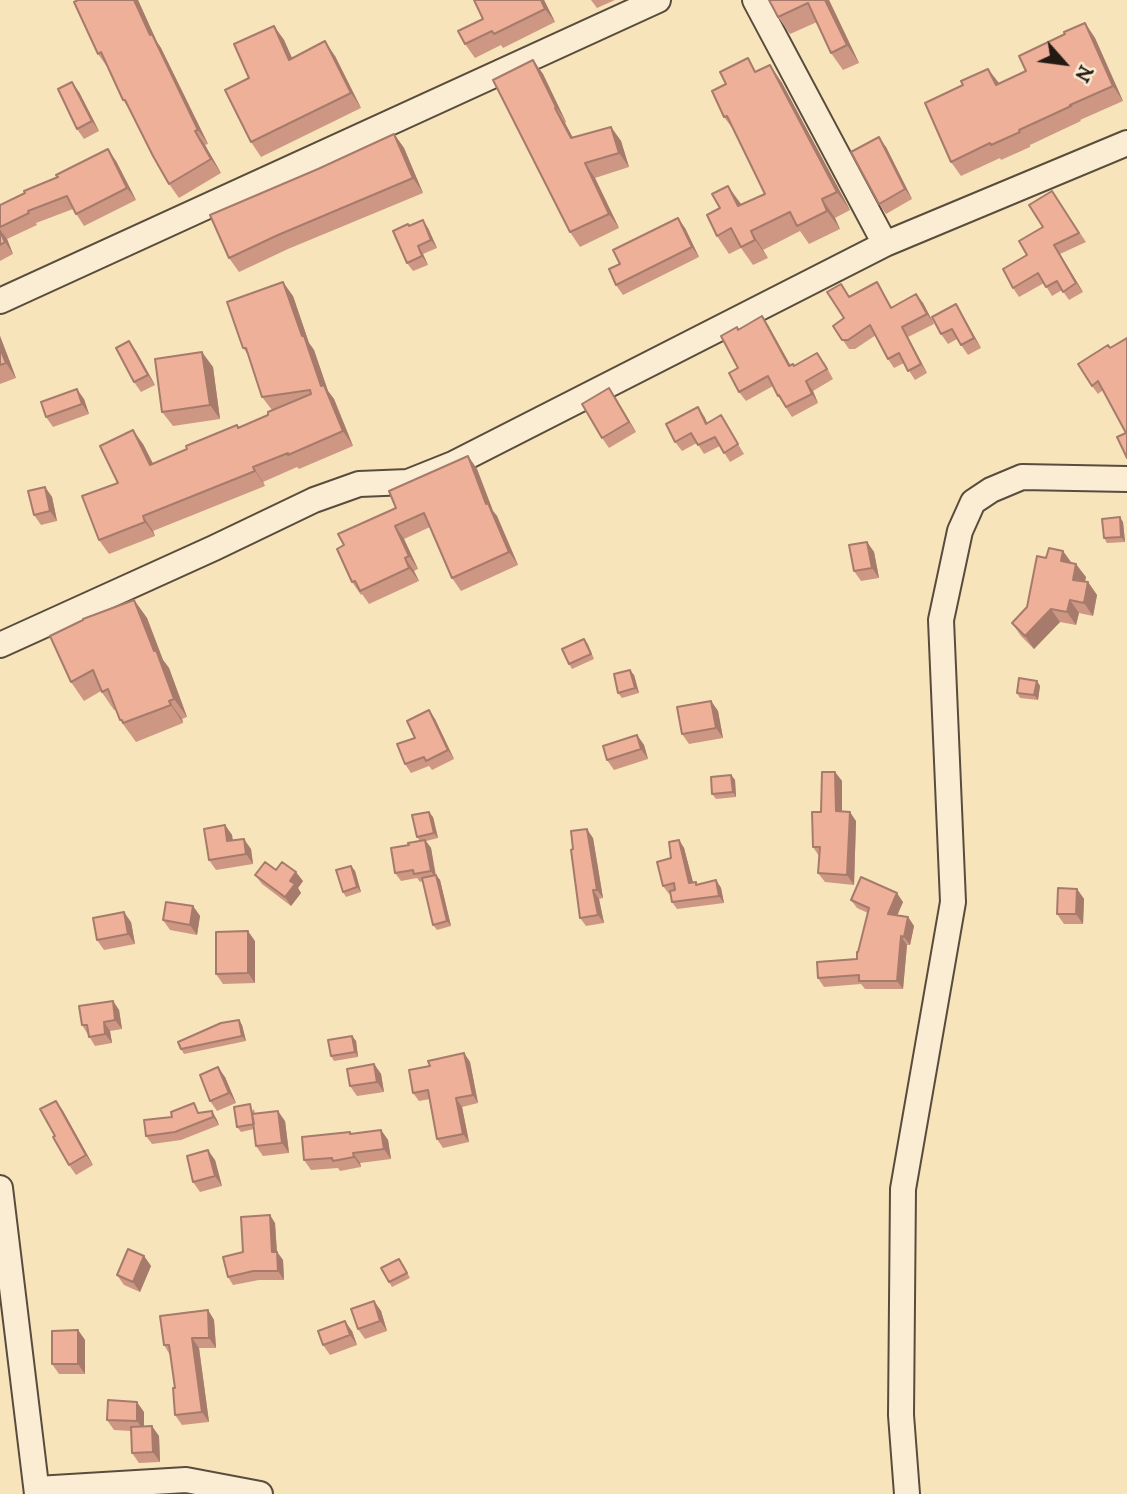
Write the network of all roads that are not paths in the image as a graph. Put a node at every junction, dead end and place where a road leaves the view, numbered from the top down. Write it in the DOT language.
graph roads {
  1 [pos="658,0"];
  2 [pos="755,0"];
  3 [pos="1127,143"];
  4 [pos="884,244"];
  5 [pos="0,301"];
  6 [pos="1127,479"];
  7 [pos="0,645"];
  8 [pos="0,1188"];
  9 [pos="37,1491"];
  10 [pos="260,1494"];
  11 [pos="907,1494"];
  1 -- 5 [label="street"];
  2 -- 4 [label="street"];
  3 -- 4 [label="street"];
  4 -- 7 [label="street"];
  6 -- 11 [label="street"];
  8 -- 9 [label="street"];
  9 -- 10 [label="street"];
}
